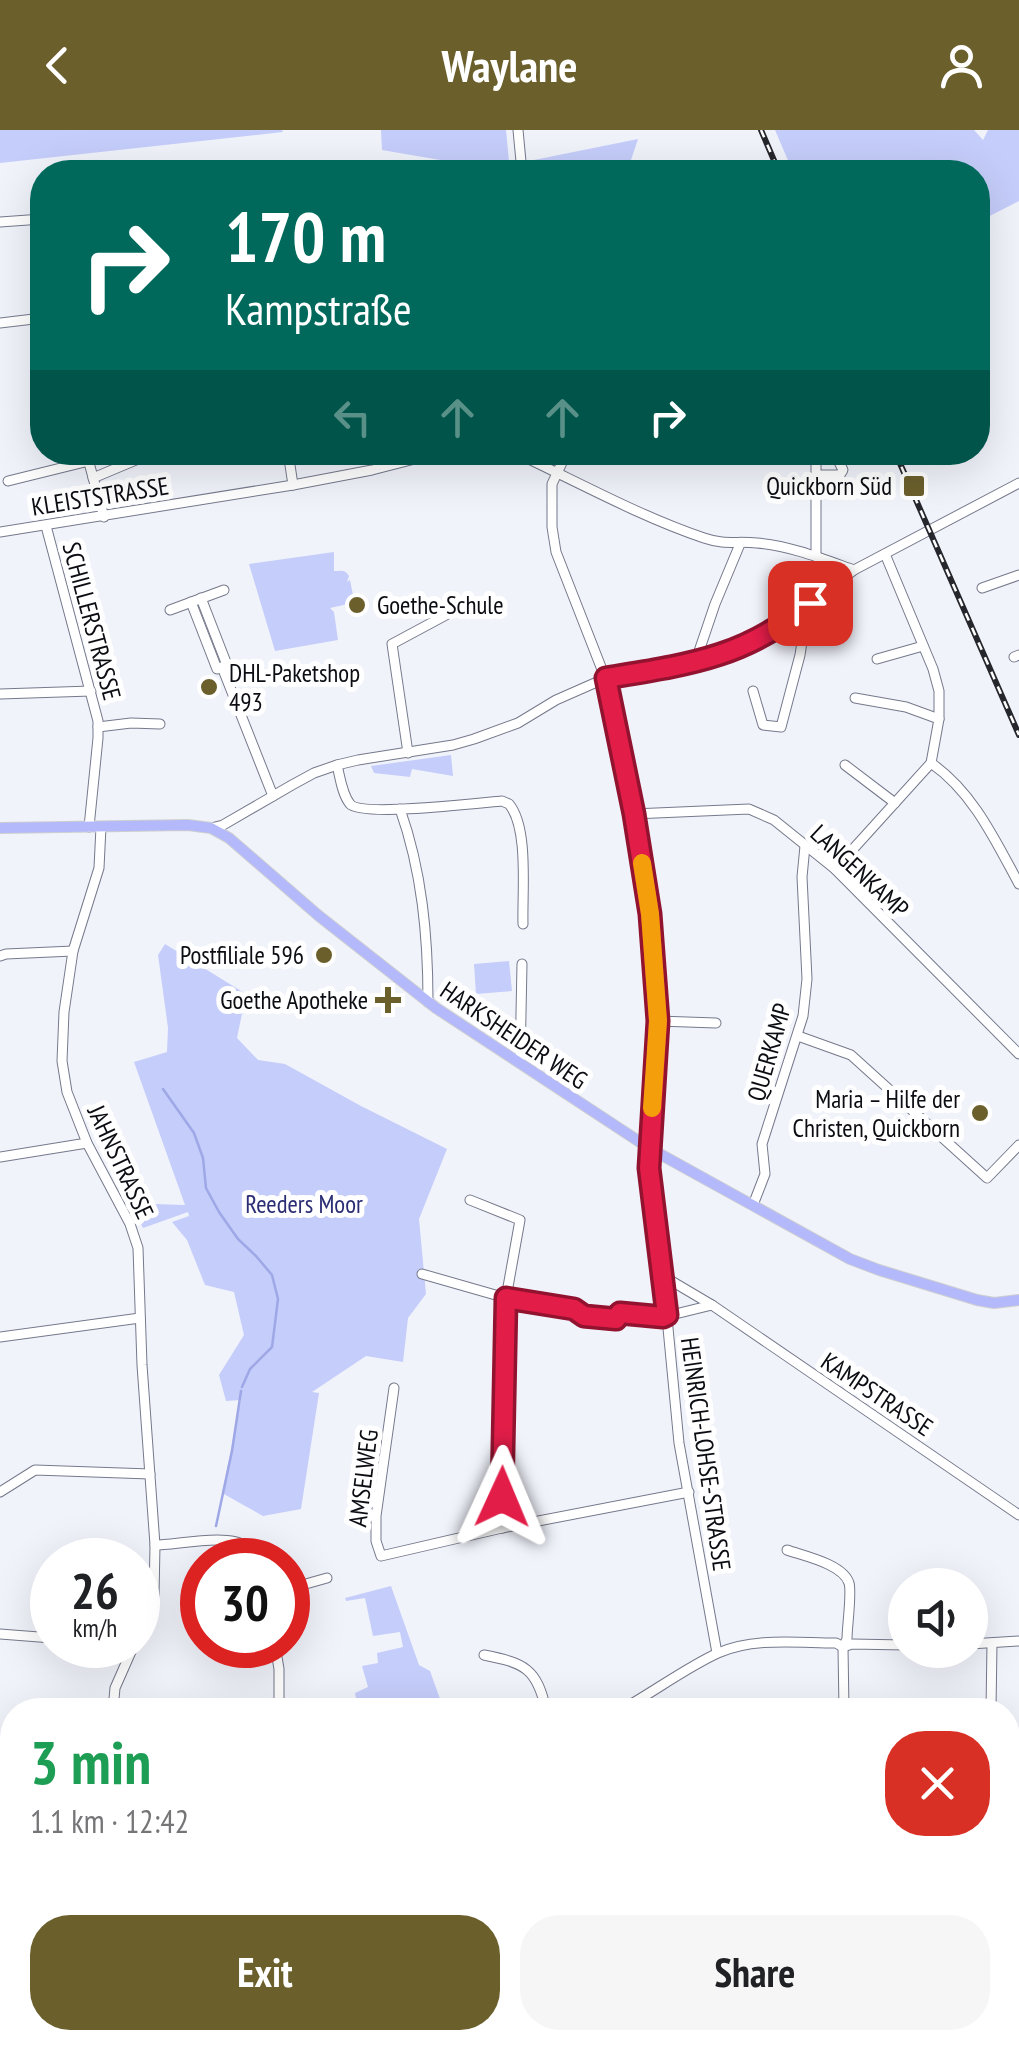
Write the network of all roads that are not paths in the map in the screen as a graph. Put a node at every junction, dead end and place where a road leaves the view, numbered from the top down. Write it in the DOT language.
graph roads {
  1 [pos="518,130"];
  2 [pos="521,160"];
  3 [pos="30,220"];
  4 [pos="0,222"];
  5 [pos="30,319"];
  6 [pos="0,323"];
  7 [pos="61,465"];
  8 [pos="90,465"];
  9 [pos="124,465"];
  10 [pos="290,465"];
  11 [pos="391,465"];
  12 [pos="543,465"];
  13 [pos="561,465"];
  14 [pos="816,465"];
  15 [pos="840,465"];
  16 [pos="558,472"];
  17 [pos="816,475"];
  18 [pos="93,478"];
  19 [pos="8,481"];
  20 [pos="293,484"];
  21 [pos="1019,484"];
  22 [pos="104,517"];
  23 [pos="46,526"];
  24 [pos="0,532"];
  25 [pos="740,544"];
  26 [pos="885,554"];
  27 [pos="816,556"];
  28 [pos="854,570"];
  29 [pos="1019,575"];
  30 [pos="982,588"];
  31 [pos="224,590"];
  32 [pos="196,600"];
  33 [pos="170,610"];
  34 [pos="446,615"];
  35 [pos="794,617"];
  36 [pos="923,646"];
  37 [pos="877,659"];
  38 [pos="696,663"];
  39 [pos="606,678"];
  40 [pos="752,691"];
  41 [pos="91,692"];
  42 [pos="0,694"];
  43 [pos="854,698"];
  44 [pos="939,719"];
  45 [pos="160,724"];
  46 [pos="98,727"];
  47 [pos="408,753"];
  48 [pos="931,762"];
  49 [pos="845,765"];
  50 [pos="337,766"];
  51 [pos="273,796"];
  52 [pos="895,802"];
  53 [pos="400,809"];
  54 [pos="634,814"];
  55 [pos="95,827"];
  56 [pos="0,828"];
  57 [pos="211,828"];
  58 [pos="805,846"];
  59 [pos="836,869"];
  60 [pos="1019,884"];
  61 [pos="523,924"];
  62 [pos="72,951"];
  63 [pos="0,956"];
  64 [pos="522,964"];
  65 [pos="428,1002"];
  66 [pos="658,1021"];
  67 [pos="716,1023"];
  68 [pos="798,1036"];
  69 [pos="1019,1054"];
  70 [pos="520,1063"];
  71 [pos="87,1143"];
  72 [pos="1019,1145"];
  73 [pos="650,1148"];
  74 [pos="0,1157"];
  75 [pos="470,1200"];
  76 [pos="753,1204"];
  77 [pos="422,1274"];
  78 [pos="663,1276"];
  79 [pos="506,1298"];
  80 [pos="1019,1300"];
  81 [pos="712,1305"];
  82 [pos="667,1315"];
  83 [pos="140,1318"];
  84 [pos="0,1336"];
  85 [pos="394,1388"];
  86 [pos="150,1474"];
  87 [pos="0,1492"];
  88 [pos="690,1492"];
  89 [pos="1019,1515"];
  90 [pos="502,1528"];
  91 [pos="155,1538"];
  92 [pos="787,1550"];
  93 [pos="327,1578"];
  94 [pos="310,1583"];
  95 [pos="0,1634"];
  96 [pos="30,1636"];
  97 [pos="1019,1641"];
  98 [pos="988,1643"];
  99 [pos="992,1643"];
  100 [pos="888,1645"];
  101 [pos="843,1647"];
  102 [pos="717,1653"];
  103 [pos="484,1655"];
  104 [pos="123,1668"];
  105 [pos="279,1668"];
  106 [pos="114,1698"];
  107 [pos="279,1698"];
  108 [pos="543,1698"];
  109 [pos="642,1698"];
  110 [pos="844,1698"];
  111 [pos="991,1698"];
  1 -- 2 [label="street"];
  3 -- 4 [label="street"];
  5 -- 6 [label="street"];
  7 -- 19 [label="street"];
  8 -- 18 [label="street"];
  9 -- 18 [label="street"];
  10 -- 20 [label="street"];
  11 -- 20 [label="street, KLEISTSTRASSE"];
  12 -- 16 [label="street"];
  13 -- 16 [label="street, HEINRICH-LOHSE-STRASSE"];
  14 -- 17 [label="street"];
  15 -- 17 [label="street"];
  16 -- 25 [label="street"];
  16 -- 39 [label="street, HEINRICH-LOHSE-STRASSE"];
  17 -- 27 [label="street"];
  18 -- 22 [label="street"];
  20 -- 22 [label="street, KLEISTSTRASSE"];
  21 -- 26 [label="street"];
  22 -- 23 [label="street, KLEISTSTRASSE"];
  23 -- 24 [label="street, KLEISTSTRASSE"];
  23 -- 41 [label="street, SCHILLERSTRASSE"];
  25 -- 27 [label="street"];
  25 -- 38 [label="street"];
  26 -- 28 [label="street"];
  26 -- 36 [label="street"];
  27 -- 28 [label="street"];
  28 -- 35 [label="street"];
  29 -- 30 [label="street"];
  31 -- 32 [label="street"];
  32 -- 33 [label="street"];
  32 -- 51 [label="street"];
  34 -- 47 [label="street"];
  35 -- 38 [label="street"];
  35 -- 40 [label="street"];
  36 -- 37 [label="street"];
  36 -- 44 [label="street"];
  38 -- 39 [label="street"];
  39 -- 47 [label="street"];
  39 -- 54 [label="street, HEINRICH-LOHSE-STRASSE"];
  41 -- 42 [label="street"];
  41 -- 46 [label="street, SCHILLERSTRASSE"];
  43 -- 44 [label="street"];
  44 -- 48 [label="street"];
  45 -- 46 [label="street, SCHILLERSTRASSE"];
  46 -- 55 [label="street, SCHILLERSTRASSE"];
  47 -- 50 [label="street"];
  48 -- 52 [label="street"];
  48 -- 60 [label="street"];
  49 -- 52 [label="street"];
  50 -- 51 [label="street"];
  50 -- 53 [label="street"];
  51 -- 57 [label="street"];
  52 -- 59 [label="street"];
  53 -- 61 [label="street"];
  53 -- 65 [label="street"];
  54 -- 58 [label="street, LANGENKAMP"];
  54 -- 66 [label="street, HEINRICH-LOHSE-STRASSE"];
  55 -- 56 [label="main road"];
  55 -- 57 [label="main road"];
  55 -- 62 [label="street, JAHNSTRASSE"];
  57 -- 65 [label="main road, HARKSHEIDER WEG"];
  58 -- 59 [label="street, LANGENKAMP"];
  58 -- 68 [label="street, QUERKAMP"];
  59 -- 69 [label="street, LANGENKAMP"];
  62 -- 63 [label="street"];
  62 -- 71 [label="street, JAHNSTRASSE"];
  64 -- 70 [label="street"];
  65 -- 70 [label="main road, HARKSHEIDER WEG"];
  66 -- 67 [label="street"];
  66 -- 73 [label="street, HEINRICH-LOHSE-STRASSE"];
  68 -- 72 [label="street"];
  68 -- 76 [label="street, QUERKAMP"];
  70 -- 73 [label="main road, HARKSHEIDER WEG"];
  71 -- 74 [label="street"];
  71 -- 83 [label="street, JAHNSTRASSE"];
  73 -- 76 [label="main road, HARKSHEIDER WEG"];
  73 -- 78 [label="street, HEINRICH-LOHSE-STRASSE"];
  75 -- 79 [label="street"];
  76 -- 80 [label="main road, HARKSHEIDER WEG"];
  77 -- 79 [label="street"];
  78 -- 81 [label="street, KAMPSTRASSE"];
  78 -- 82 [label="street, HEINRICH-LOHSE-STRASSE"];
  79 -- 82 [label="street"];
  79 -- 90 [label="street"];
  81 -- 82 [label="street"];
  81 -- 89 [label="street, KAMPSTRASSE"];
  82 -- 88 [label="street, HEINRICH-LOHSE-STRASSE"];
  83 -- 84 [label="street"];
  83 -- 86 [label="street, JAHNSTRASSE"];
  85 -- 90 [label="street, AMSELWEG"];
  86 -- 87 [label="street"];
  86 -- 91 [label="street, JAHNSTRASSE"];
  88 -- 90 [label="street, AMSELWEG"];
  88 -- 102 [label="street, HEINRICH-LOHSE-STRASSE"];
  92 -- 101 [label="street"];
  93 -- 94 [label="street"];
  95 -- 96 [label="street"];
  97 -- 99 [label="street"];
  98 -- 99 [label="street"];
  99 -- 111 [label="street"];
  100 -- 101 [label="street"];
  101 -- 102 [label="street"];
  101 -- 110 [label="street"];
  102 -- 109 [label="street"];
  103 -- 108 [label="street"];
  104 -- 106 [label="street"];
  105 -- 107 [label="street"];
}
